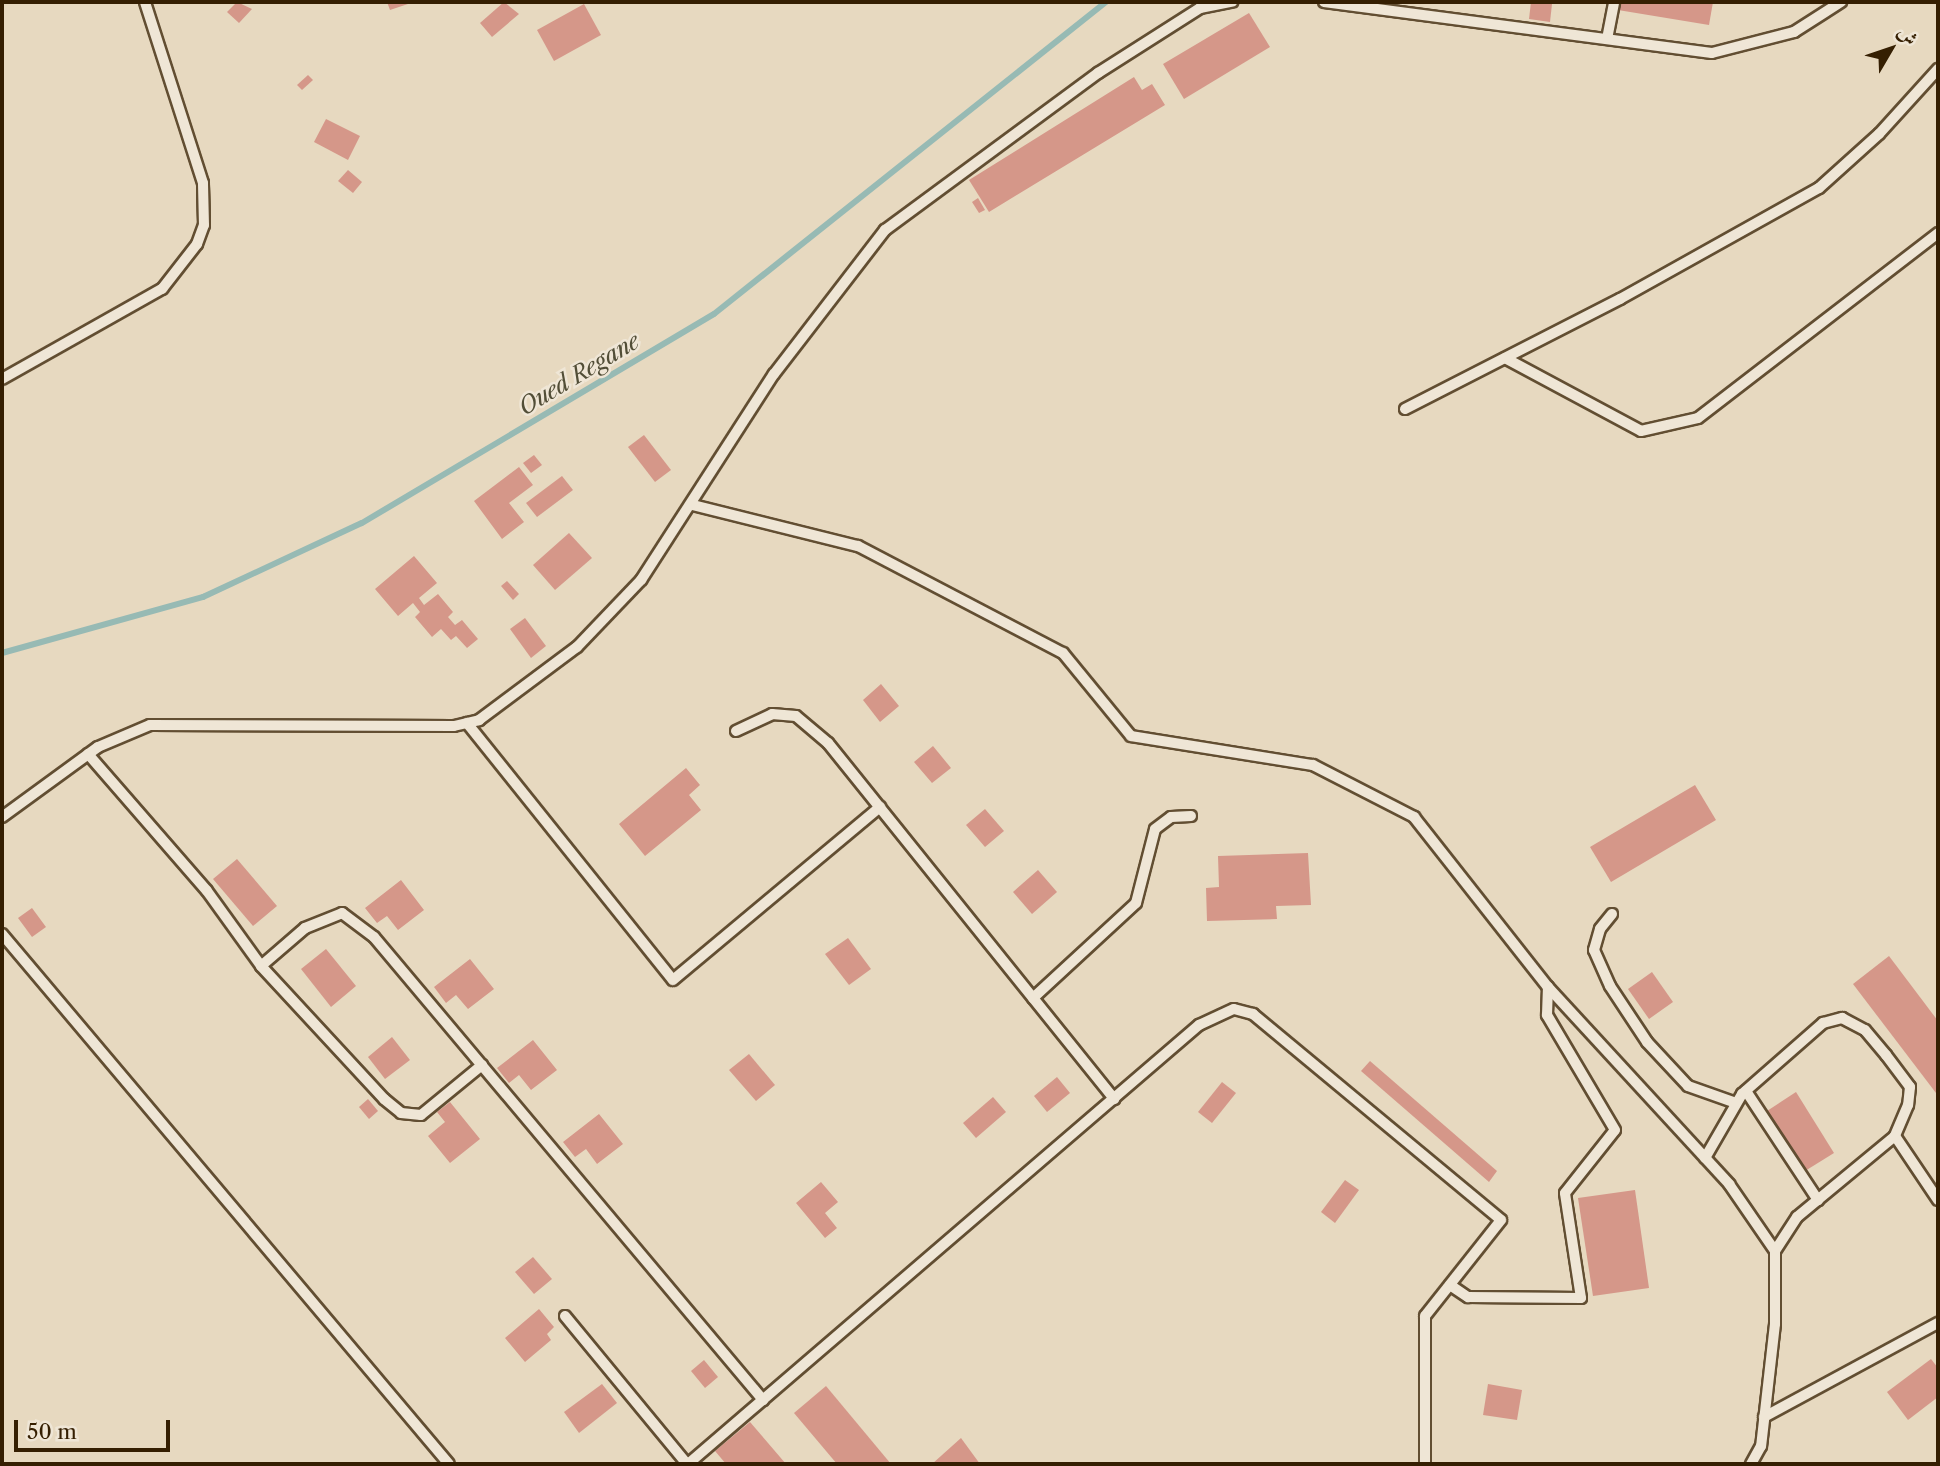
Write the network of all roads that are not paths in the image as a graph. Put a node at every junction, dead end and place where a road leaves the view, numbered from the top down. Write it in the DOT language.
graph roads {
  1 [pos="145,2"];
  2 [pos="1232,2"];
  3 [pos="1324,2"];
  4 [pos="1614,2"];
  5 [pos="1841,2"];
  6 [pos="1607,39"];
  7 [pos="1938,69"];
  8 [pos="1938,233"];
  9 [pos="1505,358"];
  10 [pos="2,379"];
  11 [pos="1405,409"];
  12 [pos="693,505"];
  13 [pos="467,723"];
  14 [pos="736,731"];
  15 [pos="88,754"];
  16 [pos="880,807"];
  17 [pos="1191,816"];
  18 [pos="2,817"];
  19 [pos="1612,914"];
  20 [pos="2,934"];
  21 [pos="261,967"];
  22 [pos="1548,987"];
  23 [pos="1033,998"];
  24 [pos="482,1065"];
  25 [pos="1746,1091"];
  26 [pos="1114,1098"];
  27 [pos="1736,1103"];
  28 [pos="1895,1136"];
  29 [pos="1706,1158"];
  30 [pos="1818,1200"];
  31 [pos="1938,1200"];
  32 [pos="1775,1251"];
  33 [pos="1450,1284"];
  34 [pos="565,1316"];
  35 [pos="1938,1323"];
  36 [pos="763,1400"];
  37 [pos="1764,1417"];
  38 [pos="449,1464"];
  39 [pos="688,1464"];
  40 [pos="1425,1464"];
  41 [pos="1751,1464"];
  1 -- 10 [label="lane"];
  2 -- 12 [label="lane"];
  3 -- 6 [label="lane"];
  4 -- 6 [label="lane"];
  5 -- 6 [label="lane"];
  7 -- 9 [label="lane"];
  8 -- 9 [label="lane"];
  9 -- 11 [label="lane"];
  12 -- 13 [label="lane"];
  12 -- 22 [label="lane"];
  13 -- 15 [label="lane"];
  13 -- 16 [label="lane"];
  14 -- 16 [label="lane"];
  15 -- 18 [label="lane"];
  15 -- 21 [label="lane"];
  16 -- 23 [label="lane"];
  17 -- 23 [label="lane"];
  19 -- 27 [label="lane"];
  20 -- 38 [label="lane"];
  21 -- 24 [label="lane"];
  21 -- 24 [label="lane"];
  22 -- 29 [label="lane"];
  22 -- 33 [label="lane"];
  23 -- 26 [label="lane"];
  24 -- 36 [label="lane"];
  25 -- 27 [label="lane"];
  25 -- 28 [label="lane"];
  25 -- 30 [label="lane"];
  26 -- 33 [label="lane"];
  26 -- 36 [label="lane"];
  27 -- 29 [label="lane"];
  28 -- 30 [label="lane"];
  28 -- 31 [label="lane"];
  29 -- 32 [label="lane"];
  30 -- 32 [label="lane"];
  32 -- 37 [label="lane"];
  33 -- 40 [label="lane"];
  34 -- 39 [label="lane"];
  35 -- 37 [label="lane"];
  36 -- 39 [label="lane"];
  37 -- 41 [label="lane"];
}
